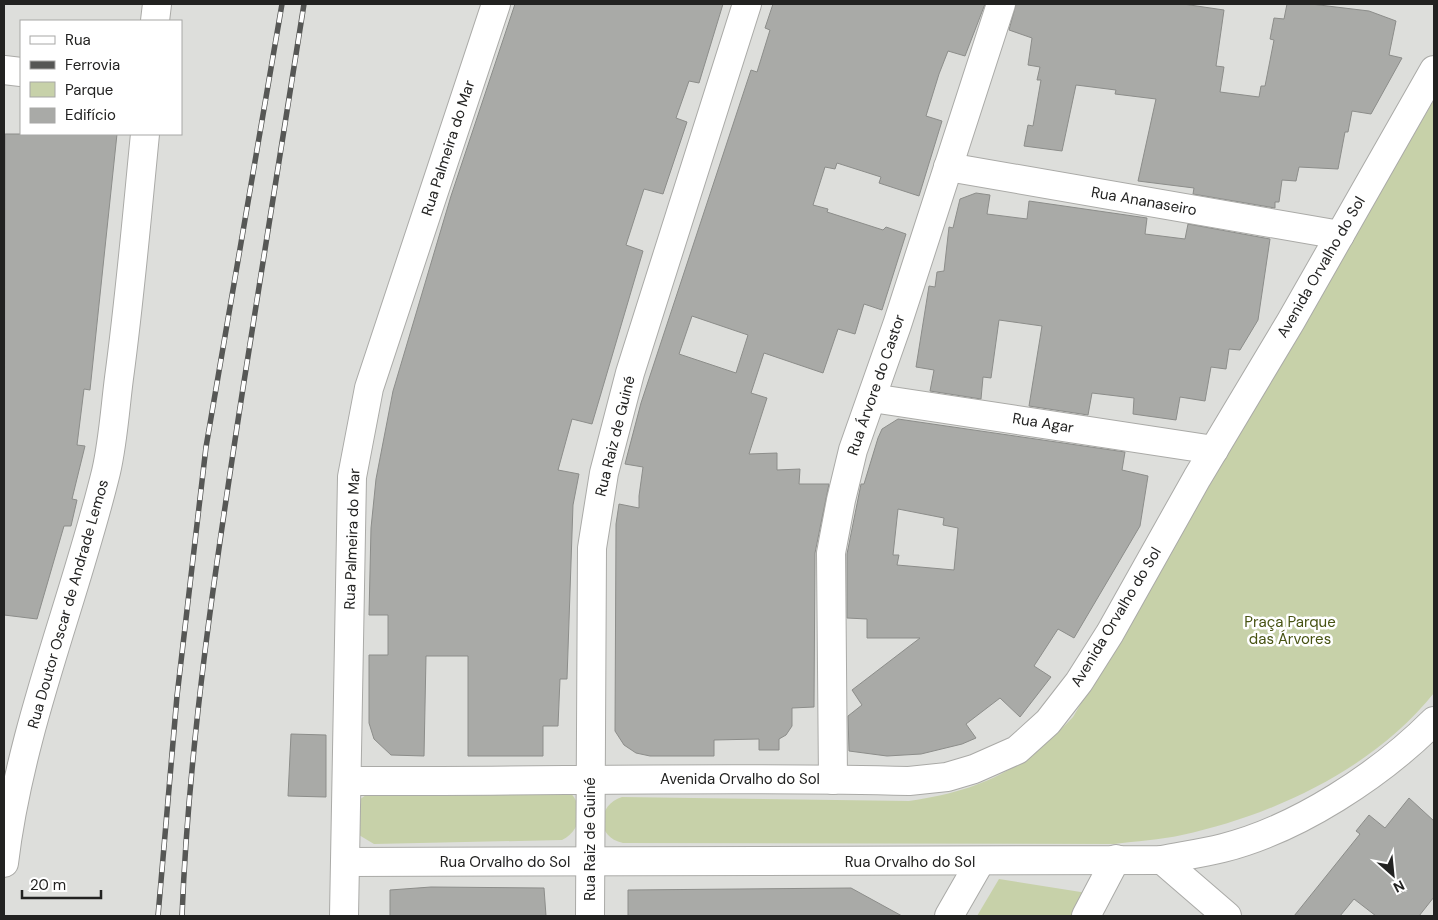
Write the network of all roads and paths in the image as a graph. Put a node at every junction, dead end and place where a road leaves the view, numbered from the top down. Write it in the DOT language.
graph roads {
  1 [pos="157,4"];
  2 [pos="496,4"];
  3 [pos="747,4"];
  4 [pos="1001,4"];
  5 [pos="155,20"];
  6 [pos="4,70"];
  7 [pos="1434,70"];
  8 [pos="20,72"];
  9 [pos="146,135"];
  10 [pos="948,167"];
  11 [pos="1340,235"];
  12 [pos="872,398"];
  13 [pos="1214,450"];
  14 [pos="1434,721"];
  15 [pos="590,779"];
  16 [pos="833,780"];
  17 [pos="347,781"];
  18 [pos="6,828"];
  19 [pos="1116,859"];
  20 [pos="1162,860"];
  21 [pos="346,862"];
  22 [pos="590,862"];
  23 [pos="980,862"];
  24 [pos="4,863"];
  25 [pos="344,916"];
  26 [pos="590,916"];
  27 [pos="949,916"];
  28 [pos="1086,916"];
  29 [pos="1227,916"];
  1 -- 5 [label="street"];
  2 -- 17 [label="street, Rua Palmeira do Mar"];
  3 -- 15 [label="street, Rua Raiz de Guiné"];
  4 -- 10 [label="street, Rua Árvore do Castor"];
  6 -- 8 [label="street"];
  7 -- 11 [label="street, Avenida Orvalho do Sol"];
  9 -- 18 [label="street, Rua Doutor Oscar de Andrade Lemos"];
  10 -- 11 [label="street, Rua Ananaseiro"];
  10 -- 12 [label="street, Rua Árvore do Castor"];
  11 -- 13 [label="street, Avenida Orvalho do Sol"];
  12 -- 13 [label="street, Rua Agar"];
  12 -- 16 [label="street, Rua Árvore do Castor"];
  13 -- 16 [label="street, Avenida Orvalho do Sol"];
  14 -- 20 [label="street, Rua Orvalho do Sol"];
  15 -- 16 [label="street, Avenida Orvalho do Sol"];
  15 -- 17 [label="street, Avenida Orvalho do Sol"];
  15 -- 22 [label="street, Rua Raiz de Guiné"];
  17 -- 21 [label="street, Rua Palmeira do Mar"];
  18 -- 24 [label="street, Rua Doutor Oscar de Andrade Lemos"];
  19 -- 20 [label="street, Rua Orvalho do Sol"];
  19 -- 23 [label="street, Rua Orvalho do Sol"];
  19 -- 28 [label="street"];
  20 -- 29 [label="street"];
  21 -- 22 [label="street, Rua Orvalho do Sol"];
  21 -- 25 [label="street, Rua Palmeira do Mar"];
  22 -- 23 [label="street, Rua Orvalho do Sol"];
  22 -- 26 [label="street, Rua Raiz de Guiné"];
  23 -- 27 [label="street"];
}
